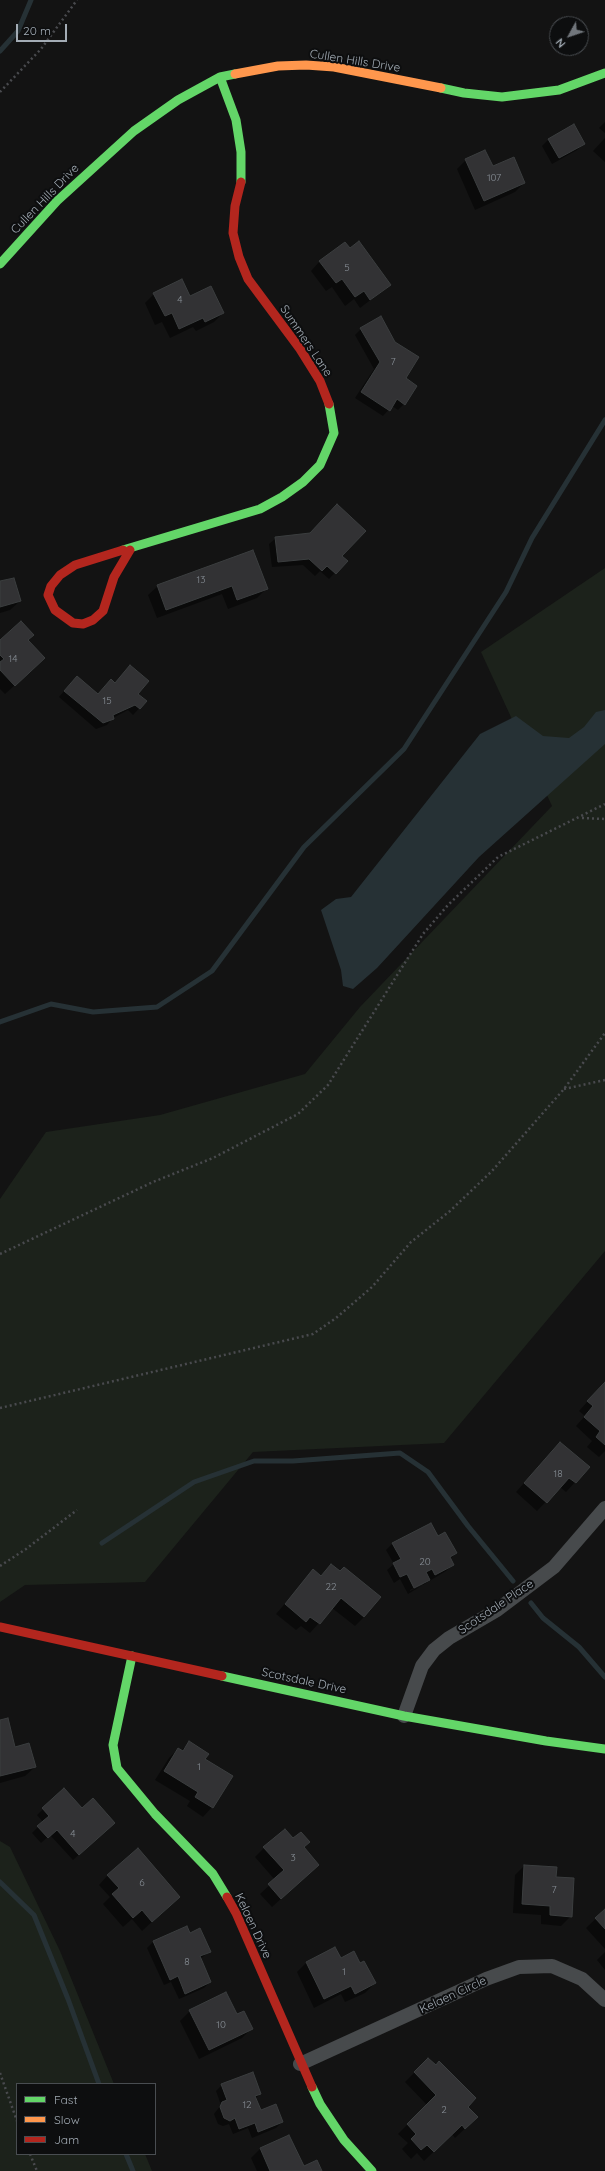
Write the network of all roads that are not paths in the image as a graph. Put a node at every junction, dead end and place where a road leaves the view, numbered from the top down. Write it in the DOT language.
graph roads {
  1 [pos="605,73"];
  2 [pos="220,77"];
  3 [pos="0,264"];
  4 [pos="130,550"];
  5 [pos="605,1508"];
  6 [pos="0,1627"];
  7 [pos="132,1656"];
  8 [pos="404,1716"];
  9 [pos="605,1749"];
  10 [pos="605,2000"];
  11 [pos="300,2064"];
  12 [pos="372,2171"];
  1 -- 2 [label="street, Cullen Hills Drive"];
  2 -- 3 [label="street, Cullen Hills Drive"];
  2 -- 4 [label="street, Summers Lane"];
  4 -- 4 [label="street, Summers Lane"];
  5 -- 8 [label="street, Scotsdale Place"];
  6 -- 7 [label="street, Scotsdale Drive"];
  7 -- 8 [label="street, Scotsdale Drive"];
  7 -- 11 [label="street, Kelaen Drive"];
  8 -- 9 [label="street, Scotsdale Drive"];
  10 -- 11 [label="street, Kelaen Circle"];
  11 -- 12 [label="street, Kelaen Drive"];
}
